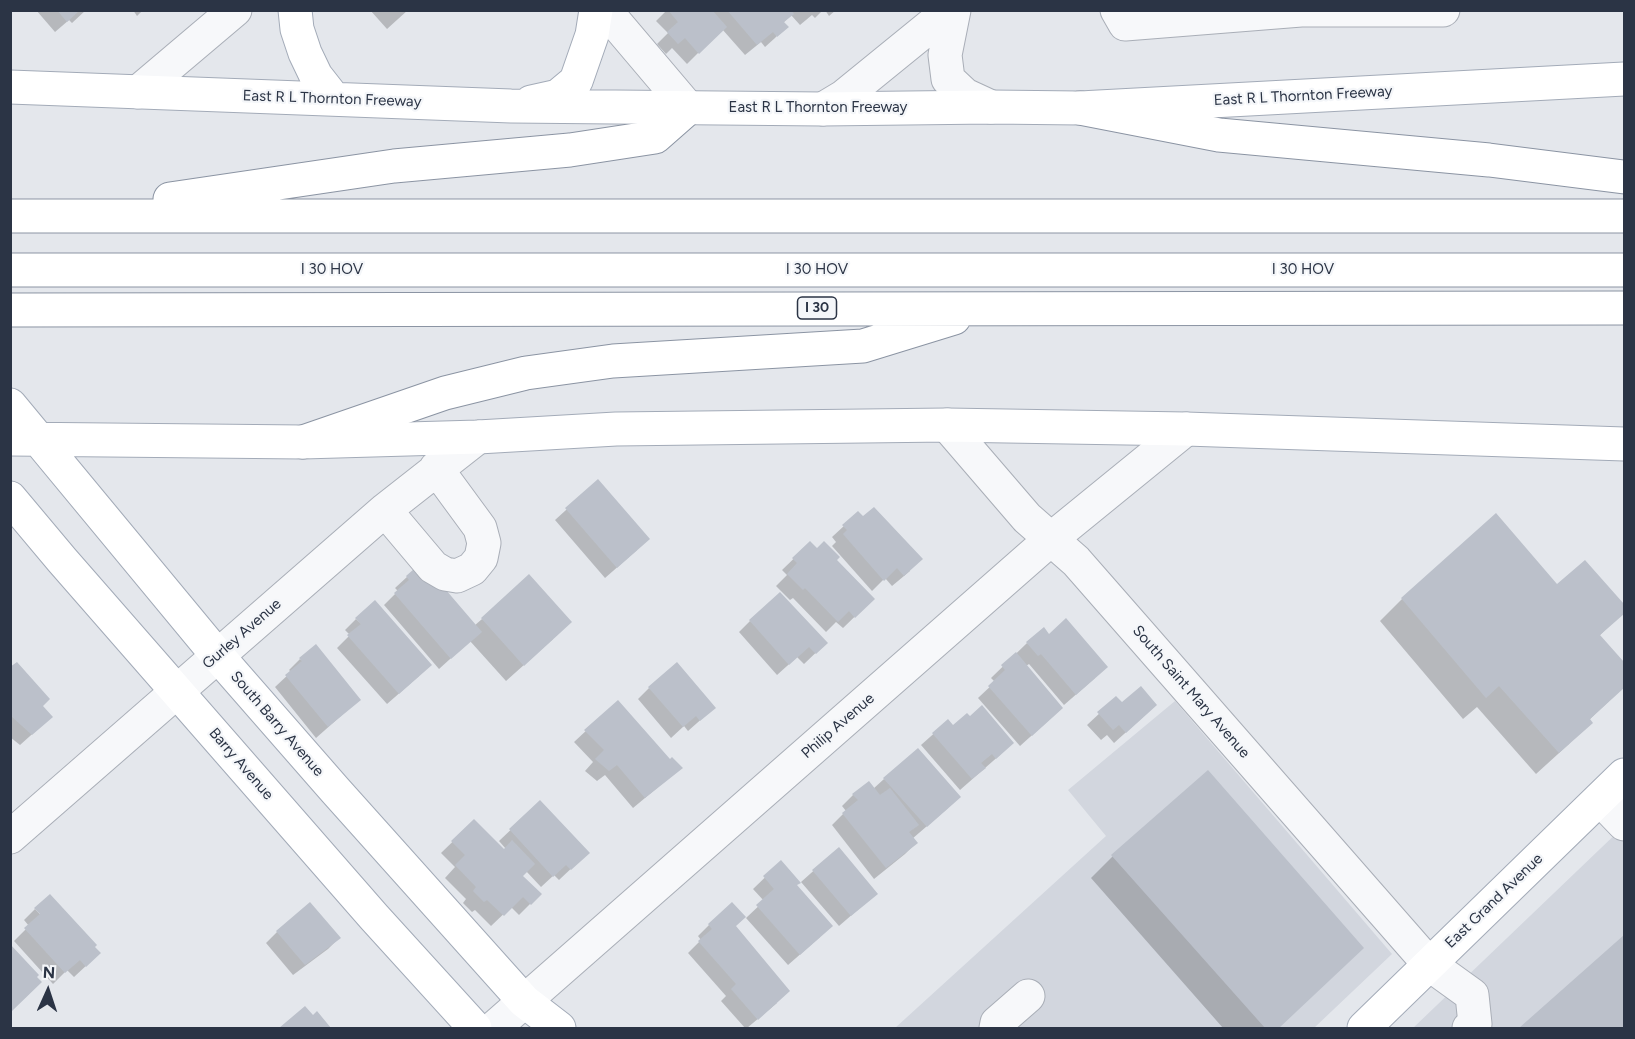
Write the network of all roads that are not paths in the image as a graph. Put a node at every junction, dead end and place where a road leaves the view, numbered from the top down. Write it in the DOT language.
graph roads {
  1 [pos="235,10"];
  2 [pos="295,10"];
  3 [pos="596,10"];
  4 [pos="605,10"];
  5 [pos="952,10"];
  6 [pos="1117,10"];
  7 [pos="1301,10"];
  8 [pos="1443,10"];
  9 [pos="1624,78"];
  10 [pos="10,87"];
  11 [pos="138,92"];
  12 [pos="334,99"];
  13 [pos="511,106"];
  14 [pos="992,107"];
  15 [pos="688,108"];
  16 [pos="1080,108"];
  17 [pos="823,109"];
  18 [pos="1624,177"];
  19 [pos="58,215"];
  20 [pos="10,216"];
  21 [pos="1624,216"];
  22 [pos="10,256"];
  23 [pos="1624,256"];
  24 [pos="10,270"];
  25 [pos="1624,270"];
  26 [pos="984,308"];
  27 [pos="1624,308"];
  28 [pos="10,310"];
  29 [pos="10,405"];
  30 [pos="947,425"];
  31 [pos="1186,429"];
  32 [pos="478,438"];
  33 [pos="25,439"];
  34 [pos="303,442"];
  35 [pos="1624,444"];
  36 [pos="436,468"];
  37 [pos="10,498"];
  38 [pos="385,510"];
  39 [pos="1051,539"];
  40 [pos="217,655"];
  41 [pos="177,690"];
  42 [pos="1624,775"];
  43 [pos="1600,799"];
  44 [pos="1624,824"];
  45 [pos="10,837"];
  46 [pos="1428,964"];
  47 [pos="1028,996"];
  48 [pos="524,1001"];
  49 [pos="476,1029"];
  50 [pos="494,1029"];
  51 [pos="559,1029"];
  52 [pos="996,1029"];
  53 [pos="1364,1029"];
  54 [pos="1469,1029"];
  1 -- 11 [label="street"];
  2 -- 12 [label="main road"];
  3 -- 13 [label="main road"];
  4 -- 15 [label="street"];
  5 -- 14 [label="street"];
  5 -- 17 [label="street"];
  6 -- 7 [label="street"];
  7 -- 8 [label="street"];
  9 -- 16 [label="main road, East R L Thornton Freeway"];
  10 -- 11 [label="main road, East R L Thornton Freeway"];
  11 -- 12 [label="main road, East R L Thornton Freeway"];
  12 -- 13 [label="main road, East R L Thornton Freeway"];
  13 -- 15 [label="main road, East R L Thornton Freeway"];
  14 -- 16 [label="main road, East R L Thornton Freeway"];
  14 -- 17 [label="main road, East R L Thornton Freeway"];
  15 -- 17 [label="main road, East R L Thornton Freeway"];
  15 -- 19 [label="main road"];
  16 -- 18 [label="main road"];
  19 -- 20 [label="main road"];
  19 -- 21 [label="main road"];
  22 -- 23 [label="main road, I 30 HOV"];
  24 -- 25 [label="main road, I 30 HOV"];
  26 -- 27 [label="main road, I 30"];
  26 -- 28 [label="main road, I 30"];
  26 -- 34 [label="main road"];
  29 -- 33 [label="main road, South Barry Avenue"];
  30 -- 31 [label="main road"];
  30 -- 32 [label="main road"];
  30 -- 39 [label="street, South Saint Mary Avenue"];
  31 -- 35 [label="main road"];
  31 -- 39 [label="street, Philip Avenue"];
  32 -- 34 [label="main road"];
  32 -- 36 [label="street, Gurley Avenue"];
  33 -- 34 [label="main road"];
  33 -- 40 [label="main road, South Barry Avenue"];
  36 -- 38 [label="street, Gurley Avenue"];
  36 -- 38 [label="street"];
  37 -- 41 [label="main road, Barry Avenue"];
  38 -- 40 [label="street, Gurley Avenue"];
  39 -- 46 [label="street, South Saint Mary Avenue"];
  39 -- 48 [label="street, Philip Avenue"];
  40 -- 41 [label="street, Gurley Avenue"];
  40 -- 48 [label="main road, South Barry Avenue"];
  41 -- 45 [label="street, Gurley Avenue"];
  41 -- 49 [label="main road, Barry Avenue"];
  42 -- 43 [label="main road, East Grand Avenue"];
  43 -- 44 [label="street"];
  43 -- 46 [label="main road, East Grand Avenue"];
  46 -- 53 [label="main road, East Grand Avenue"];
  46 -- 54 [label="street, South Saint Mary Avenue"];
  47 -- 52 [label="street"];
  48 -- 50 [label="street, Philip Avenue"];
  48 -- 51 [label="main road, South Barry Avenue"];
}
